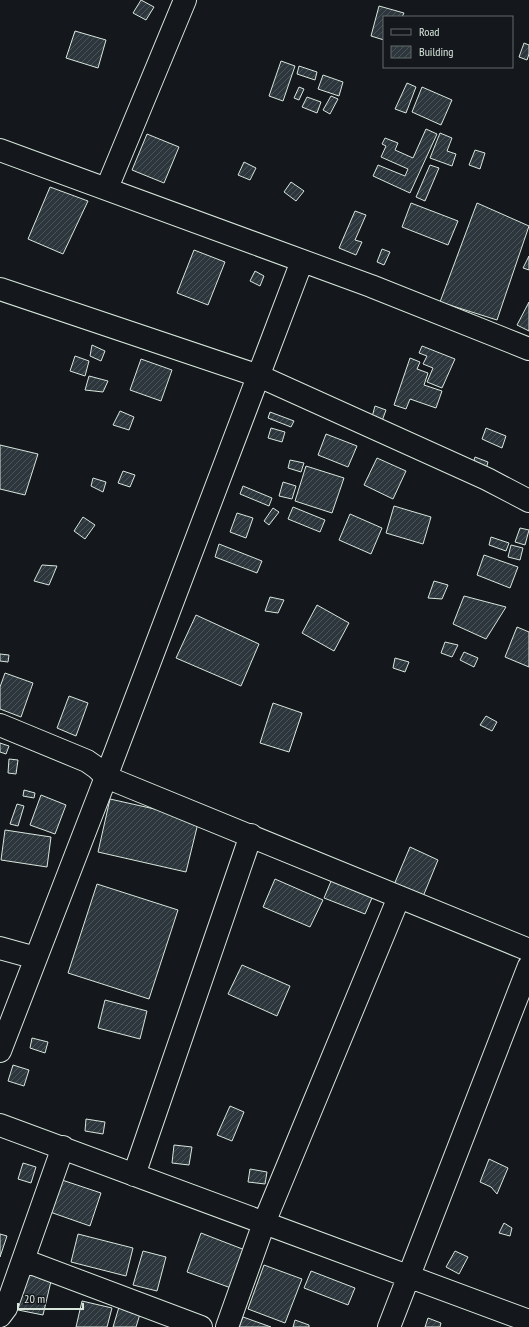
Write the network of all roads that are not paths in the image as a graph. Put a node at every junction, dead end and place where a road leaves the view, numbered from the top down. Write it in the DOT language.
graph roads {
  1 [pos="185,0"];
  2 [pos="0,150"];
  3 [pos="107,188"];
  4 [pos="302,261"];
  5 [pos="0,289"];
  6 [pos="529,349"];
  7 [pos="258,376"];
  8 [pos="529,501"];
  9 [pos="0,725"];
  10 [pos="106,777"];
  11 [pos="251,835"];
  12 [pos="399,897"];
  13 [pos="0,948"];
  14 [pos="529,950"];
  15 [pos="36,958"];
  16 [pos="529,966"];
  17 [pos="0,1051"];
  18 [pos="0,1125"];
  19 [pos="63,1147"];
  20 [pos="134,1175"];
  21 [pos="264,1223"];
  22 [pos="23,1260"];
  23 [pos="409,1277"];
  24 [pos="0,1316"];
  25 [pos="529,1321"];
  26 [pos="201,1327"];
  27 [pos="227,1327"];
  28 [pos="389,1327"];
  1 -- 3 [label="street"];
  2 -- 3 [label="street"];
  3 -- 4 [label="street"];
  4 -- 6 [label="street"];
  4 -- 7 [label="street"];
  5 -- 7 [label="street"];
  7 -- 8 [label="street"];
  7 -- 10 [label="street"];
  9 -- 10 [label="street"];
  10 -- 11 [label="street"];
  10 -- 15 [label="street"];
  11 -- 12 [label="street"];
  11 -- 20 [label="street"];
  12 -- 14 [label="street"];
  12 -- 21 [label="street"];
  13 -- 15 [label="street"];
  15 -- 17 [label="street"];
  16 -- 23 [label="street"];
  18 -- 19 [label="street"];
  19 -- 20 [label="street"];
  19 -- 22 [label="street"];
  20 -- 21 [label="street"];
  21 -- 23 [label="street"];
  21 -- 27 [label="street"];
  22 -- 24 [label="street"];
  22 -- 26 [label="street"];
  23 -- 25 [label="street"];
  23 -- 28 [label="street"];
}
